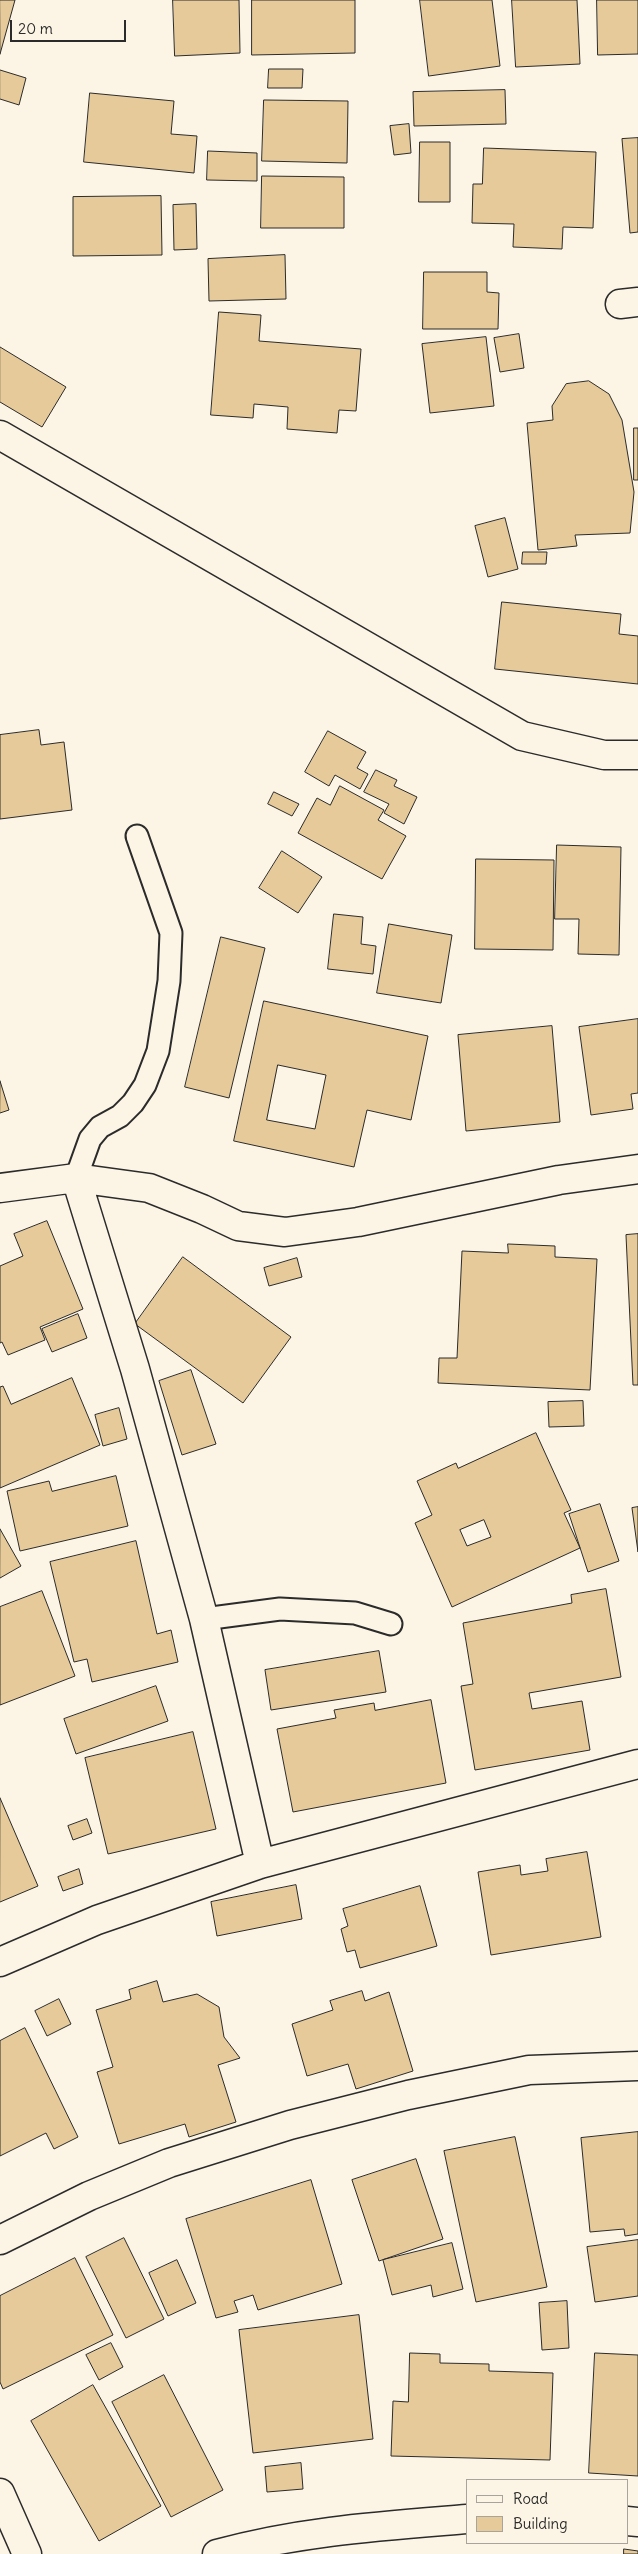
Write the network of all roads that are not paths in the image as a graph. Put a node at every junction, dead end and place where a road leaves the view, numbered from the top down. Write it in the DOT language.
graph roads {
  1 [pos="0,436"];
  2 [pos="638,755"];
  3 [pos="137,836"];
  4 [pos="638,1169"];
  5 [pos="76,1178"];
  6 [pos="0,1188"];
  7 [pos="204,1619"];
  8 [pos="390,1624"];
  9 [pos="638,1764"];
  10 [pos="260,1864"];
  11 [pos="0,1962"];
  12 [pos="638,2066"];
  13 [pos="0,2240"];
  14 [pos="0,2493"];
  15 [pos="466,2519"];
  16 [pos="27,2554"];
  17 [pos="217,2554"];
  1 -- 2 [label="street"];
  3 -- 5 [label="lane"];
  4 -- 5 [label="street"];
  5 -- 6 [label="street"];
  5 -- 7 [label="street"];
  7 -- 8 [label="lane"];
  7 -- 10 [label="street"];
  9 -- 10 [label="street"];
  10 -- 11 [label="street"];
  12 -- 13 [label="street"];
  14 -- 16 [label="street"];
  15 -- 17 [label="street"];
}
